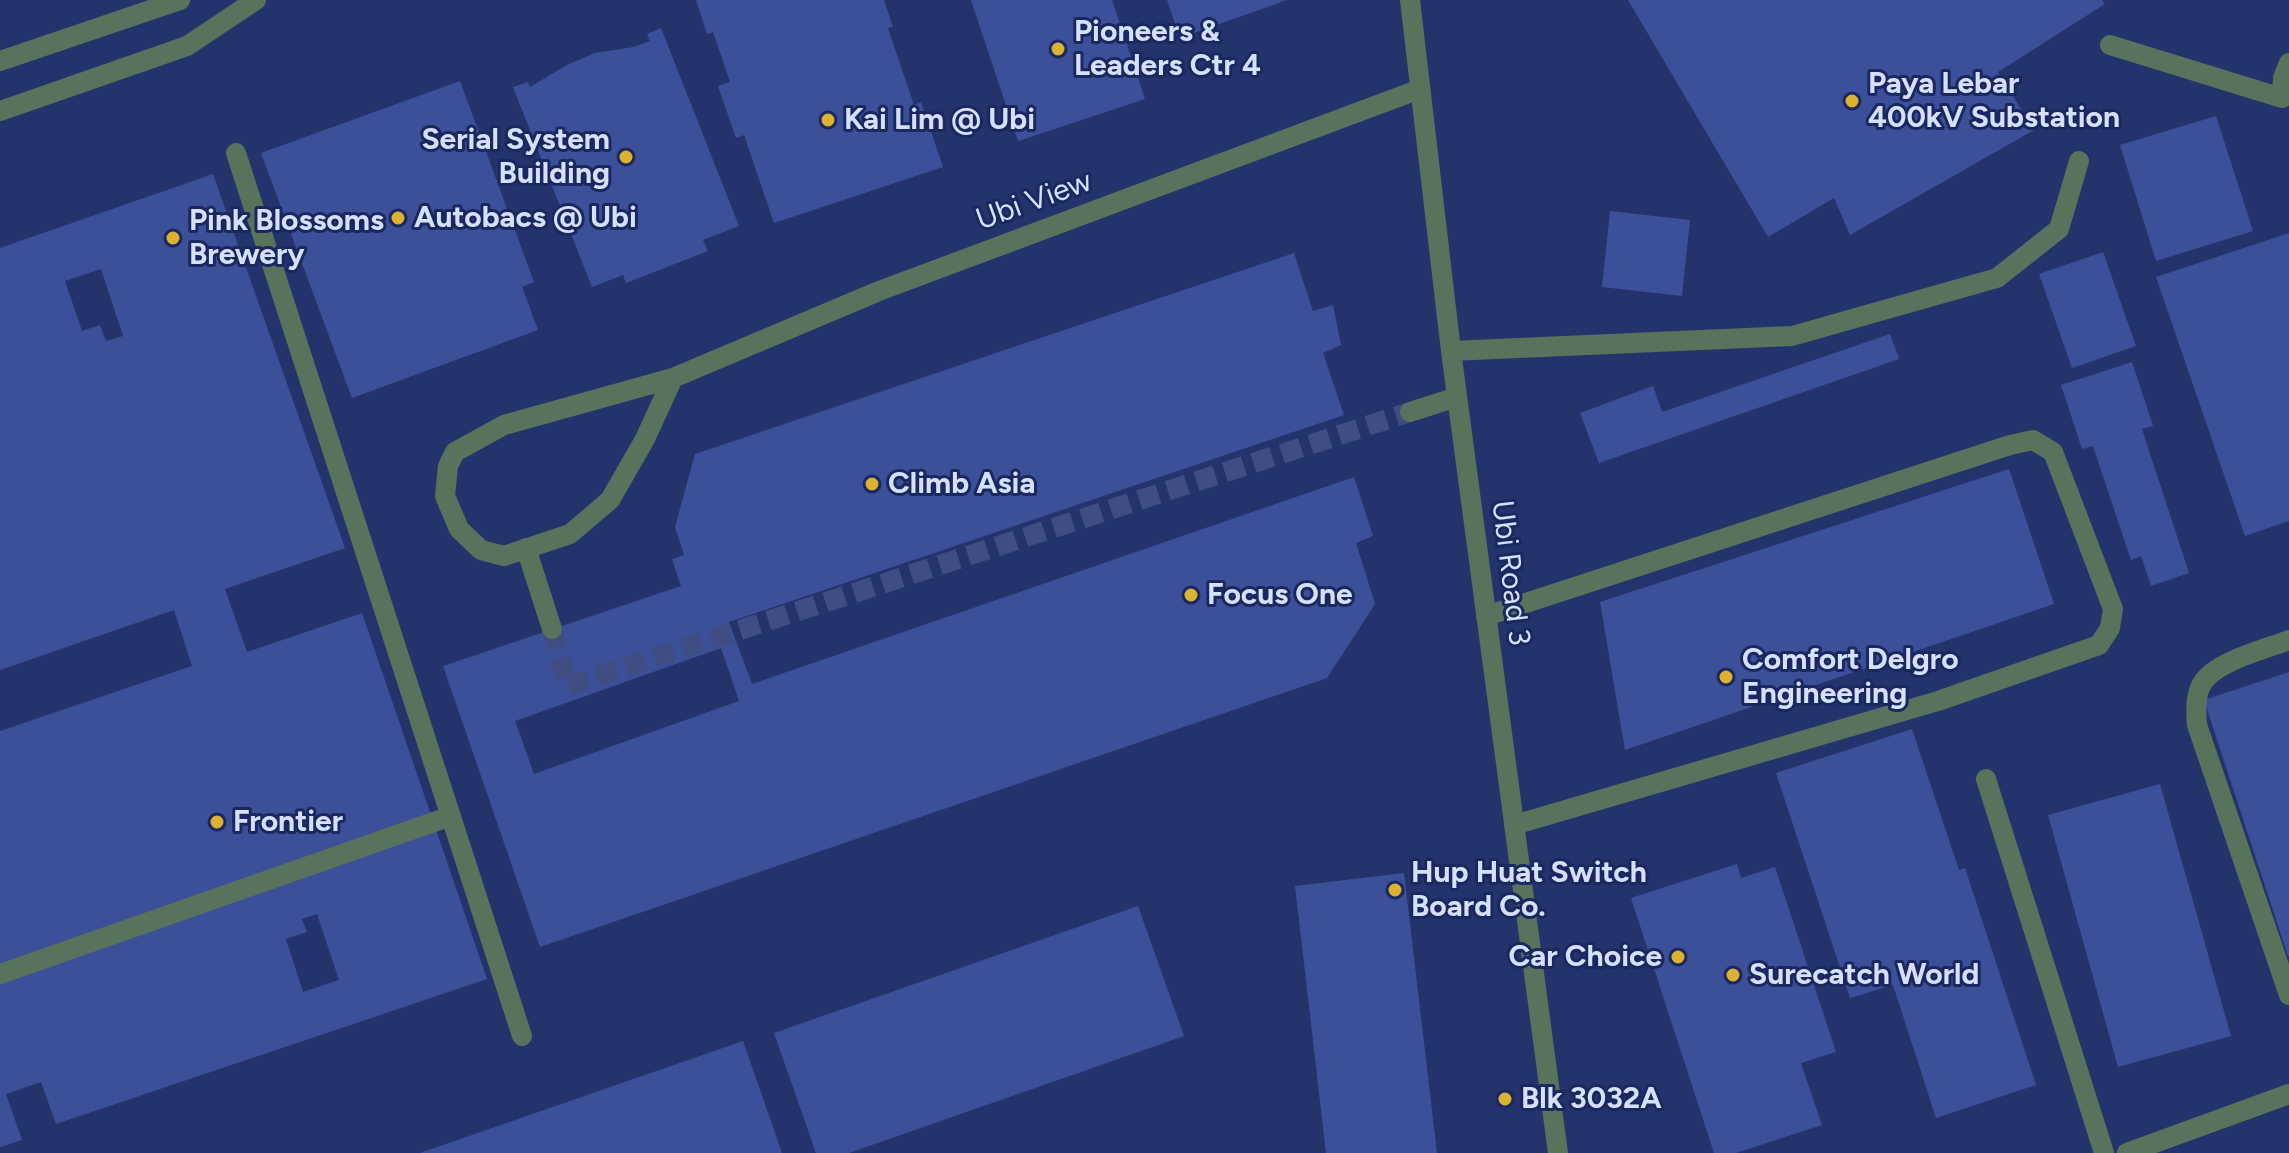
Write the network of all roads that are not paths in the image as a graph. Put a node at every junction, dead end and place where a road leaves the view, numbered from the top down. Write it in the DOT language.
graph roads {
  1 [pos="180,0"];
  2 [pos="256,0"];
  3 [pos="1410,0"];
  4 [pos="2110,45"];
  5 [pos="0,61"];
  6 [pos="2289,63"];
  7 [pos="1420,89"];
  8 [pos="2,105"];
  9 [pos="236,153"];
  10 [pos="2079,161"];
  11 [pos="1451,351"];
  12 [pos="673,378"];
  13 [pos="1457,397"];
  14 [pos="1410,412"];
  15 [pos="526,548"];
  16 [pos="1486,616"];
  17 [pos="552,629"];
  18 [pos="2289,640"];
  19 [pos="1986,779"];
  20 [pos="451,816"];
  21 [pos="1514,825"];
  22 [pos="0,974"];
  23 [pos="2289,995"];
  24 [pos="522,1036"];
  25 [pos="2289,1094"];
  26 [pos="1558,1153"];
  27 [pos="2104,1153"];
  28 [pos="2128,1153"];
  1 -- 5 [label="street"];
  2 -- 8 [label="street"];
  3 -- 7 [label="street, Ubi Road 3"];
  4 -- 6 [label="street"];
  7 -- 11 [label="street, Ubi Road 3"];
  7 -- 12 [label="street, Ubi View"];
  9 -- 20 [label="street"];
  10 -- 11 [label="street"];
  11 -- 13 [label="street, Ubi Road 3"];
  12 -- 15 [label="street, Ubi View"];
  12 -- 15 [label="street, Ubi View"];
  13 -- 14 [label="street"];
  13 -- 16 [label="street, Ubi Road 3"];
  15 -- 17 [label="street"];
  16 -- 21 [label="street, Ubi Road 3"];
  16 -- 21 [label="street"];
  18 -- 23 [label="street"];
  19 -- 27 [label="street"];
  20 -- 22 [label="street"];
  20 -- 24 [label="street"];
  21 -- 26 [label="street, Ubi Road 3"];
  25 -- 28 [label="street"];
}
